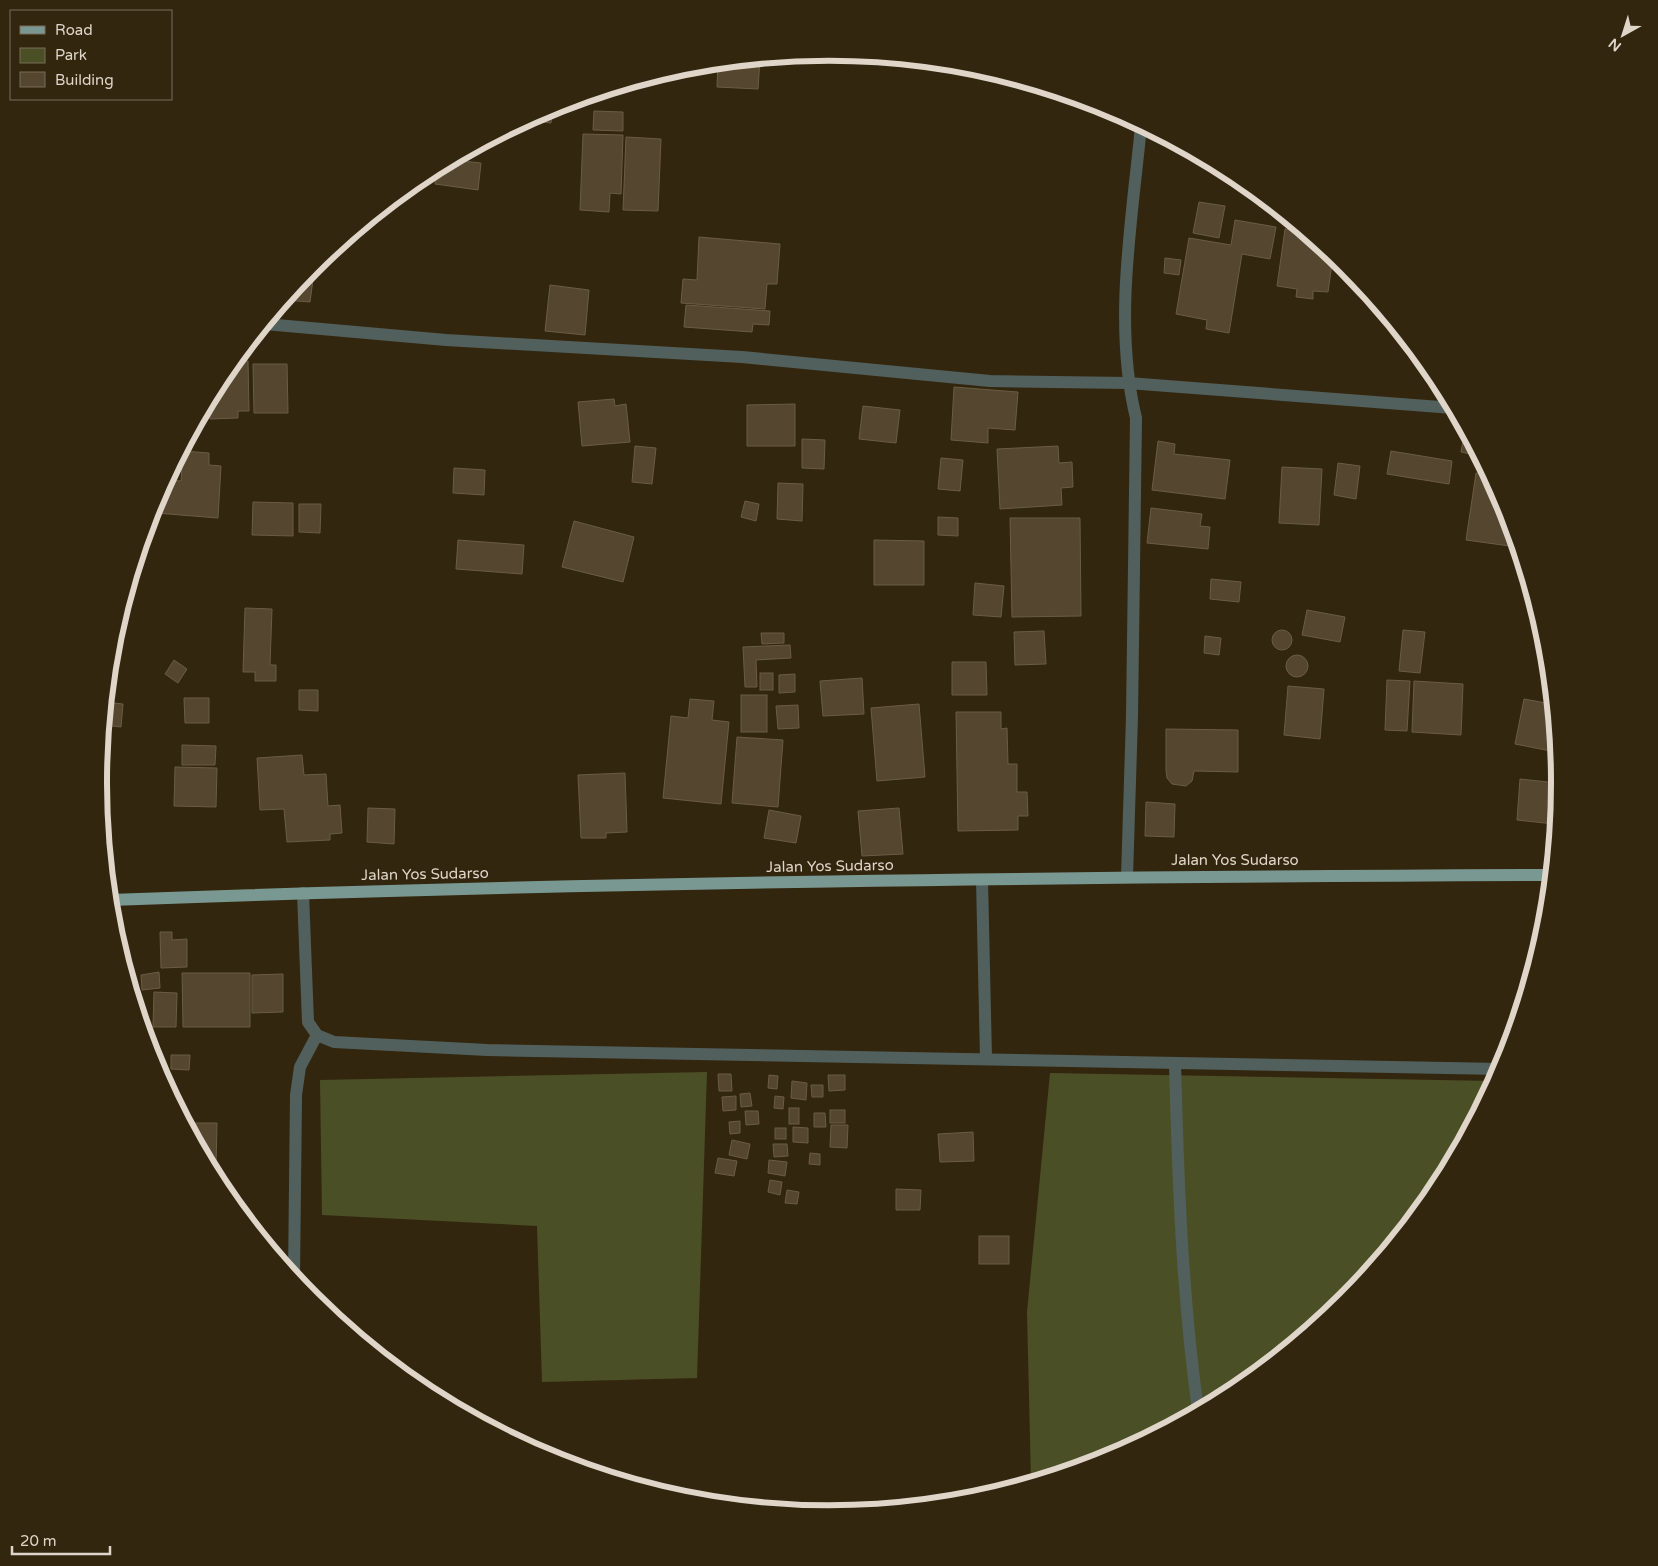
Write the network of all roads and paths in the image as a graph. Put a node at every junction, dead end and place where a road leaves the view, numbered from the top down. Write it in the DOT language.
graph roads {
  1 [pos="1140,132"];
  2 [pos="272,325"];
  3 [pos="1128,383"];
  4 [pos="1445,407"];
  5 [pos="1545,875"];
  6 [pos="1127,877"];
  7 [pos="982,880"];
  8 [pos="303,893"];
  9 [pos="117,900"];
  10 [pos="317,1035"];
  11 [pos="986,1058"];
  12 [pos="1175,1063"];
  13 [pos="1491,1069"];
  14 [pos="294,1267"];
  15 [pos="1197,1404"];
  1 -- 3 [label="street"];
  2 -- 3 [label="street"];
  3 -- 4 [label="street"];
  3 -- 6 [label="street"];
  5 -- 6 [label="main road, Jalan Yos Sudarso"];
  6 -- 7 [label="main road, Jalan Yos Sudarso"];
  7 -- 8 [label="main road, Jalan Yos Sudarso"];
  7 -- 11 [label="street"];
  8 -- 9 [label="main road, Jalan Yos Sudarso"];
  8 -- 10 [label="street"];
  10 -- 11 [label="street"];
  10 -- 14 [label="street"];
  11 -- 12 [label="street"];
  12 -- 13 [label="street"];
  12 -- 15 [label="street"];
}
